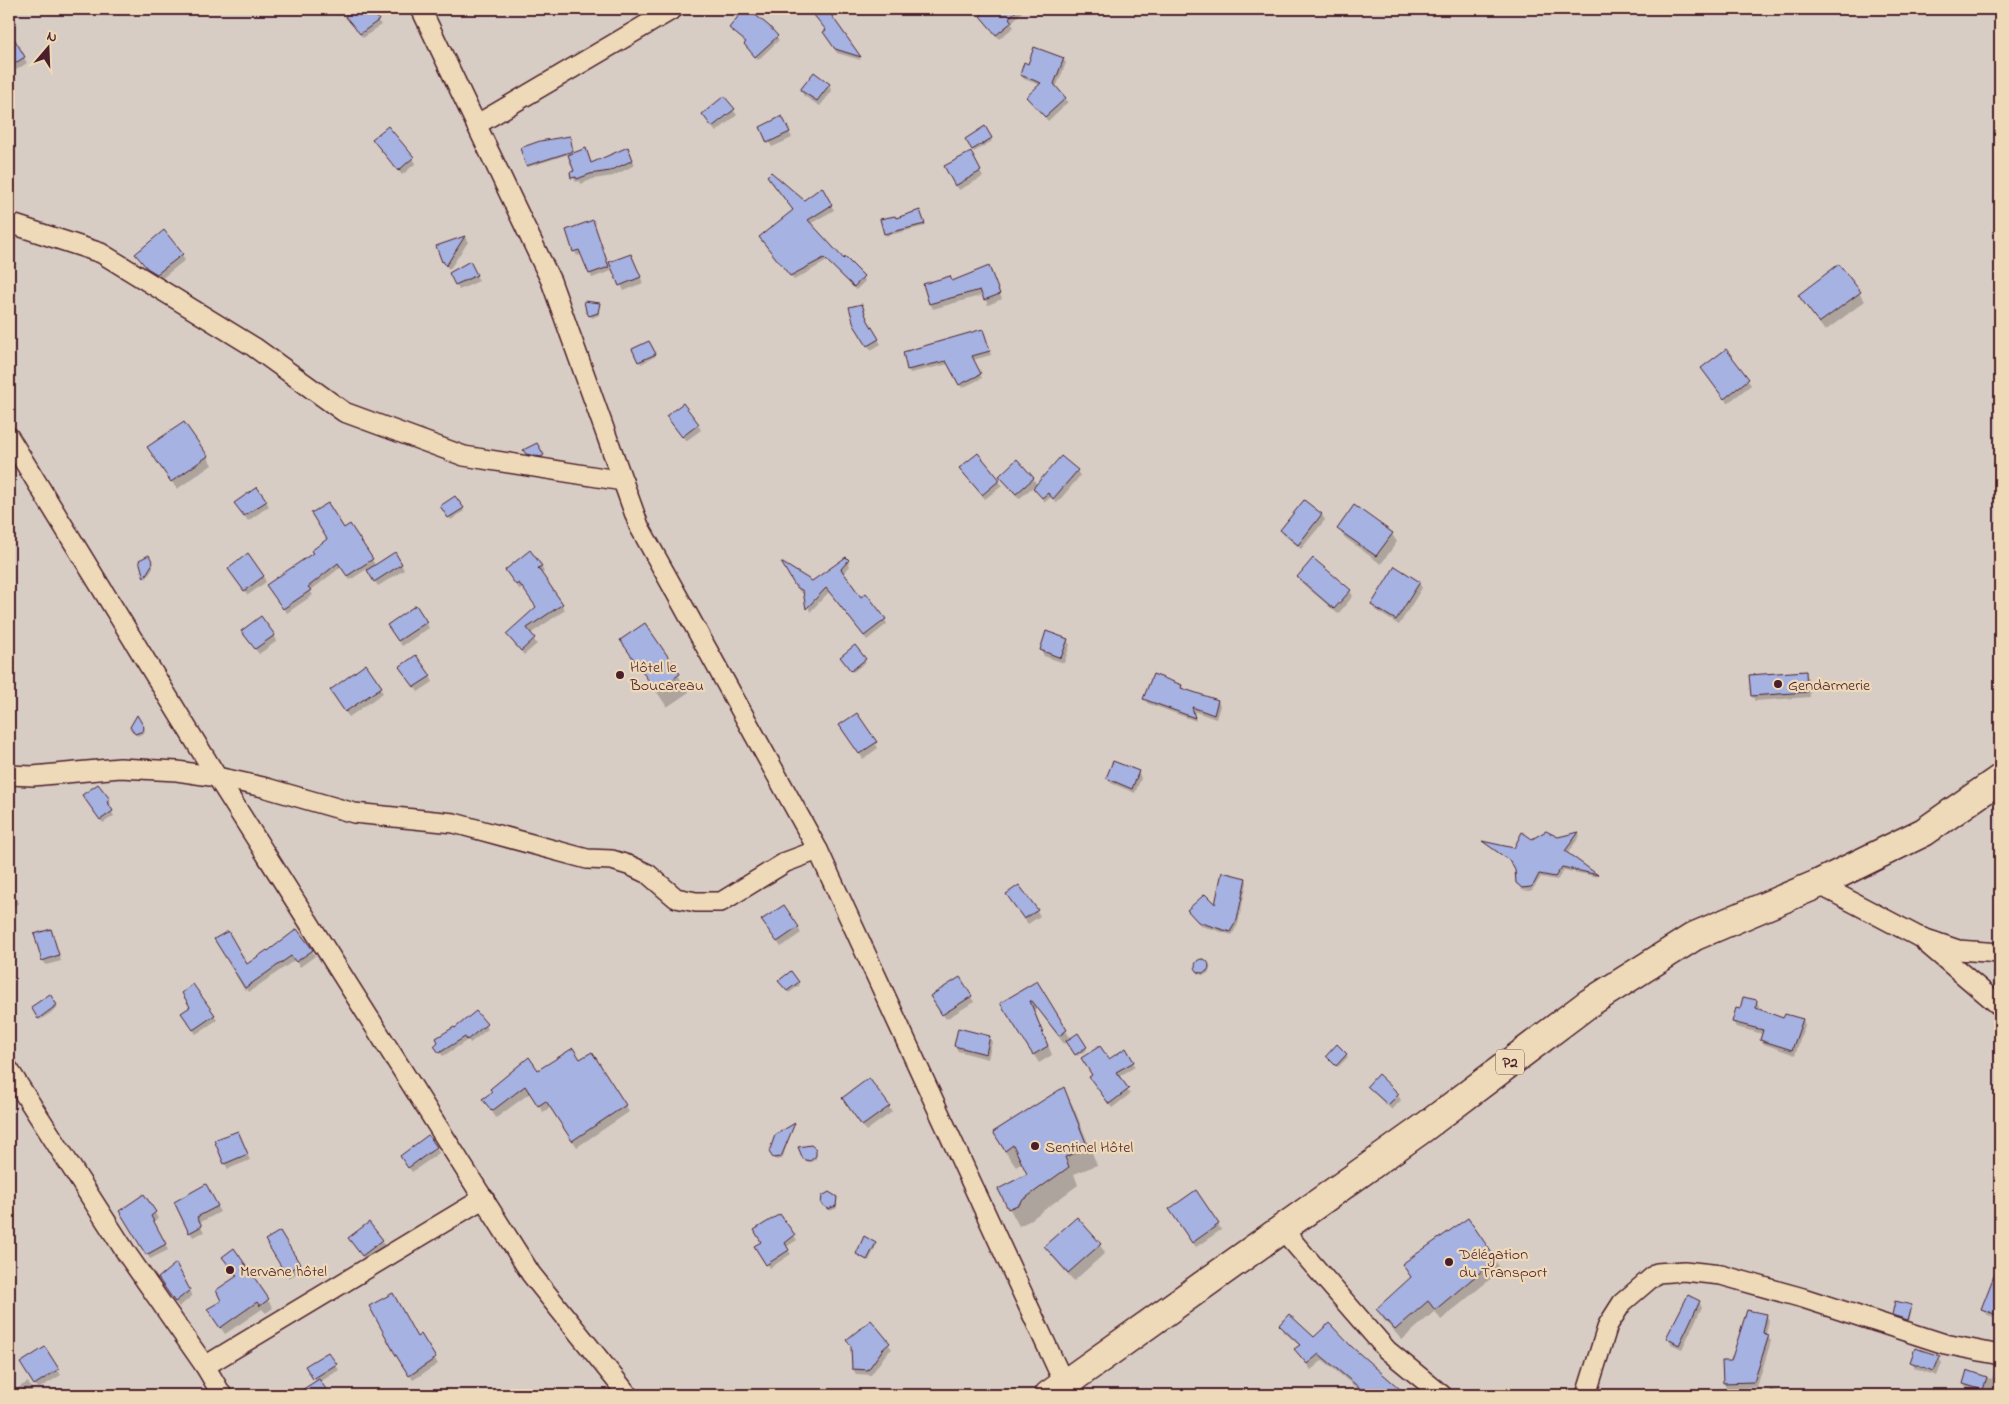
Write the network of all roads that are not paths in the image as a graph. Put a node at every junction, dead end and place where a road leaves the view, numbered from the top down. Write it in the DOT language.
graph roads {
  1 [pos="421,9"];
  2 [pos="673,9"];
  3 [pos="476,125"];
  4 [pos="9,223"];
  5 [pos="9,436"];
  6 [pos="623,481"];
  7 [pos="9,775"];
  8 [pos="217,777"];
  9 [pos="2000,779"];
  10 [pos="818,850"];
  11 [pos="1818,884"];
  12 [pos="1917,936"];
  13 [pos="2000,953"];
  14 [pos="2000,1006"];
  15 [pos="9,1070"];
  16 [pos="484,1198"];
  17 [pos="1281,1228"];
  18 [pos="2000,1356"];
  19 [pos="205,1366"];
  20 [pos="1061,1392"];
  21 [pos="222,1395"];
  22 [pos="628,1395"];
  23 [pos="1442,1395"];
  24 [pos="1586,1395"];
  1 -- 3 [label="street"];
  2 -- 3 [label="street"];
  3 -- 6 [label="street"];
  4 -- 6 [label="street"];
  5 -- 8 [label="street"];
  6 -- 10 [label="street"];
  7 -- 8 [label="street"];
  8 -- 10 [label="street"];
  8 -- 16 [label="street"];
  9 -- 11 [label="main road, P2"];
  10 -- 20 [label="street"];
  11 -- 12 [label="street"];
  11 -- 17 [label="main road, P2"];
  12 -- 13 [label="street"];
  12 -- 14 [label="street"];
  15 -- 19 [label="street"];
  16 -- 19 [label="street"];
  16 -- 22 [label="street"];
  17 -- 20 [label="main road, P2"];
  17 -- 23 [label="street"];
  18 -- 24 [label="street"];
  19 -- 21 [label="street"];
}
